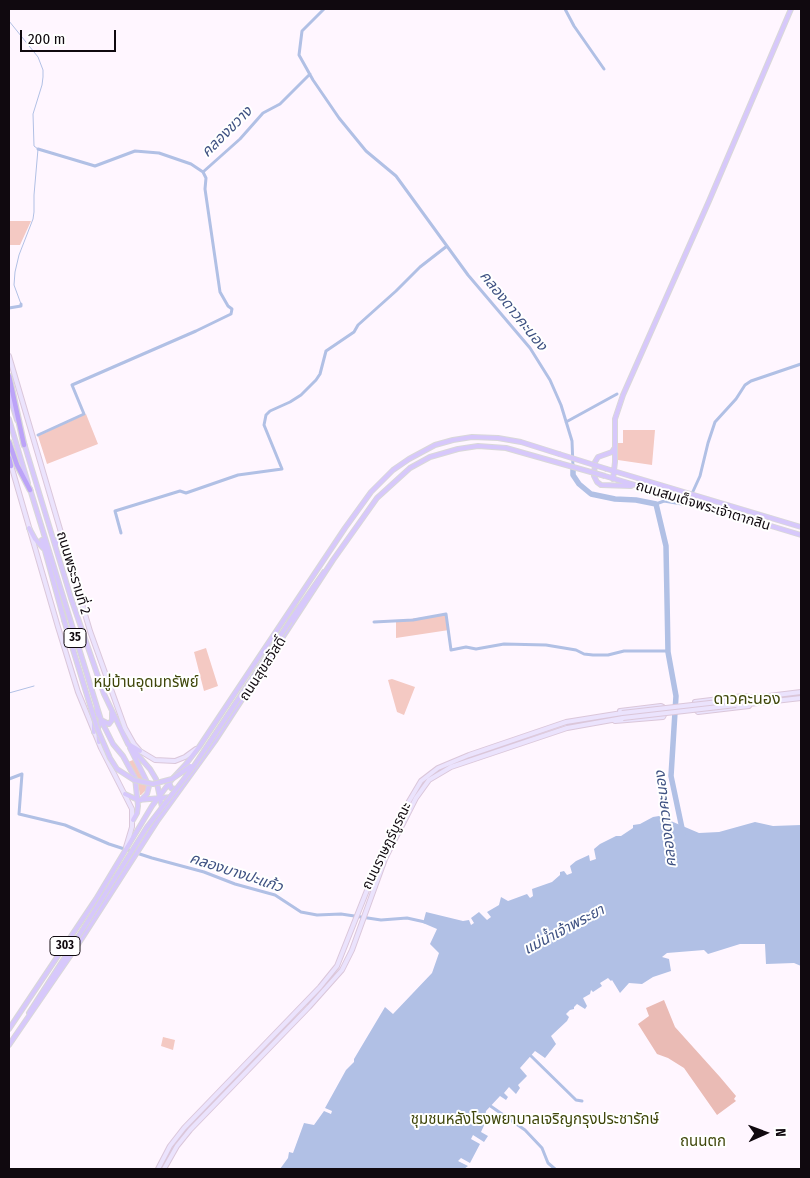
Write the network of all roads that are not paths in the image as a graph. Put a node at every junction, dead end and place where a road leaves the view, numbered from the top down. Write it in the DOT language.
graph roads {
  1 [pos="791,9"];
  2 [pos="9,356"];
  3 [pos="9,376"];
  4 [pos="9,394"];
  5 [pos="9,419"];
  6 [pos="9,442"];
  7 [pos="24,444"];
  8 [pos="614,448"];
  9 [pos="10,461"];
  10 [pos="399,465"];
  11 [pos="607,469"];
  12 [pos="615,471"];
  13 [pos="404,473"];
  14 [pos="605,476"];
  15 [pos="613,479"];
  16 [pos="636,486"];
  17 [pos="30,490"];
  18 [pos="37,515"];
  19 [pos="801,527"];
  20 [pos="29,528"];
  21 [pos="61,533"];
  22 [pos="801,535"];
  23 [pos="55,546"];
  24 [pos="44,550"];
  25 [pos="333,560"];
  26 [pos="801,692"];
  27 [pos="753,698"];
  28 [pos="801,698"];
  29 [pos="736,703"];
  30 [pos="751,703"];
  31 [pos="97,710"];
  32 [pos="112,713"];
  33 [pos="608,715"];
  34 [pos="101,720"];
  35 [pos="610,721"];
  36 [pos="540,731"];
  37 [pos="94,732"];
  38 [pos="542,736"];
  39 [pos="98,742"];
  40 [pos="128,744"];
  41 [pos="199,747"];
  42 [pos="140,751"];
  43 [pos="201,752"];
  44 [pos="132,753"];
  45 [pos="123,756"];
  46 [pos="169,782"];
  47 [pos="181,790"];
  48 [pos="125,794"];
  49 [pos="177,796"];
  50 [pos="160,797"];
  51 [pos="140,800"];
  52 [pos="146,814"];
  53 [pos="162,815"];
  54 [pos="133,820"];
  55 [pos="158,820"];
  56 [pos="397,823"];
  57 [pos="402,826"];
  58 [pos="126,847"];
  59 [pos="337,966"];
  60 [pos="342,970"];
  61 [pos="315,992"];
  62 [pos="319,995"];
  63 [pos="21,1026"];
  64 [pos="9,1029"];
  65 [pos="9,1045"];
  66 [pos="158,1169"];
  67 [pos="164,1169"];
  1 -- 8 [label="main road"];
  2 -- 21 [label="main road, ถนนพระรามที่ 2 / 35"];
  3 -- 7 [label="highway"];
  4 -- 7 [label="main road, ถนนพระรามที่ 2 / 35"];
  5 -- 17 [label="main road, ถนนพระรามที่ 2 / 35"];
  6 -- 17 [label="highway"];
  7 -- 23 [label="main road, ถนนพระรามที่ 2 / 35"];
  8 -- 12 [label="main road"];
  8 -- 16 [label="main road"];
  9 -- 20 [label="main road, 35"];
  10 -- 11 [label="main road, ถนนสุขสวัสดิ์, bridge"];
  10 -- 13 [label="main road"];
  10 -- 41 [label="main road, ถนนสุขสวัสดิ์ / 303"];
  11 -- 12 [label="main road, ถนนสมเด็จพระเจ้าตากสิน"];
  12 -- 15 [label="main road"];
  12 -- 19 [label="main road, ถนนสมเด็จพระเจ้าตากสิน"];
  13 -- 14 [label="main road, ถนนสุขสวัสดิ์, bridge"];
  13 -- 25 [label="main road, ถนนสุขสวัสดิ์"];
  14 -- 15 [label="main road, ถนนสมเด็จพระเจ้าตากสิน"];
  15 -- 16 [label="main road, ถนนสมเด็จพระเจ้าตากสิน"];
  16 -- 22 [label="main road, ถนนสมเด็จพระเจ้าตากสิน"];
  17 -- 18 [label="main road, ถนนพระรามที่ 2 / 35"];
  18 -- 24 [label="main road"];
  18 -- 31 [label="main road, ถนนพระรามที่ 2 / 35"];
  20 -- 24 [label="main road"];
  20 -- 37 [label="main road, 35"];
  21 -- 23 [label="main road"];
  21 -- 42 [label="main road, ถนนพระรามที่ 2 / 35"];
  23 -- 32 [label="main road, ถนนพระรามที่ 2 / 35"];
  24 -- 43 [label="main road, bridge"];
  25 -- 43 [label="main road, bridge"];
  25 -- 47 [label="main road, ถนนสุขสวัสดิ์ / 303"];
  26 -- 27 [label="main road"];
  27 -- 29 [label="main road"];
  27 -- 30 [label="main road"];
  28 -- 30 [label="main road"];
  29 -- 30 [label="main road"];
  29 -- 33 [label="main road, ถนนราษฎร์บูรณะ, bridge"];
  29 -- 35 [label="main road, ถนนราษฎร์บูรณะ, bridge"];
  31 -- 34 [label="main road, ถนนพระรามที่ 2 / 35"];
  31 -- 37 [label="main road"];
  32 -- 34 [label="main road"];
  32 -- 40 [label="main road, ถนนพระรามที่ 2 / 35"];
  33 -- 35 [label="main road"];
  33 -- 36 [label="main road, ถนนราษฎร์บูรณะ"];
  34 -- 39 [label="main road"];
  34 -- 45 [label="main road, ถนนพระรามที่ 2 / 35"];
  35 -- 38 [label="main road, ถนนราษฎร์บูรณะ"];
  36 -- 38 [label="main road"];
  36 -- 56 [label="main road, ถนนราษฎร์บูรณะ"];
  37 -- 39 [label="main road, 35"];
  38 -- 57 [label="main road, ถนนราษฎร์บูรณะ"];
  39 -- 48 [label="main road, 35"];
  40 -- 42 [label="main road"];
  40 -- 44 [label="main road"];
  40 -- 50 [label="main road, ถนนพระรามที่ 2 / 35"];
  41 -- 42 [label="main road"];
  41 -- 46 [label="main road, ถนนสุขสวัสดิ์ / 303"];
  43 -- 63 [label="main road, 303, bridge"];
  44 -- 45 [label="main road"];
  44 -- 51 [label="main road"];
  45 -- 51 [label="main road, ถนนพระรามที่ 2 / 35"];
  46 -- 47 [label="main road"];
  46 -- 50 [label="main road, ถนนสุขสวัสดิ์ / 303"];
  47 -- 49 [label="main road, ถนนสุขสวัสดิ์ / 303"];
  48 -- 51 [label="main road"];
  48 -- 54 [label="main road, 35"];
  49 -- 50 [label="main road"];
  49 -- 53 [label="main road, ถนนสุขสวัสดิ์ / 303"];
  50 -- 51 [label="main road"];
  50 -- 52 [label="main road, ถนนสุขสวัสดิ์ / 303"];
  50 -- 53 [label="main road, ถนนพระรามที่ 2 / 35"];
  51 -- 54 [label="main road, ถนนพระรามที่ 2 / 35"];
  52 -- 55 [label="main road"];
  52 -- 58 [label="main road, ถนนสุขสวัสดิ์ / 303"];
  53 -- 55 [label="main road, ถนนสุขสวัสดิ์ / 303"];
  54 -- 58 [label="main road, ถนนพระรามที่ 2 / 35"];
  55 -- 63 [label="main road, ถนนสุขสวัสดิ์ / 303"];
  56 -- 57 [label="main road"];
  56 -- 59 [label="main road, ถนนราษฎร์บูรณะ"];
  57 -- 60 [label="main road, ถนนราษฎร์บูรณะ"];
  58 -- 64 [label="main road, ถนนสุขสวัสดิ์ / 303"];
  59 -- 60 [label="main road"];
  59 -- 61 [label="main road, ถนนราษฎร์บูรณะ"];
  60 -- 62 [label="main road, ถนนราษฎร์บูรณะ"];
  61 -- 62 [label="main road"];
  61 -- 66 [label="main road, ถนนราษฎร์บูรณะ"];
  62 -- 67 [label="main road, ถนนราษฎร์บูรณะ"];
  63 -- 65 [label="main road, ถนนสุขสวัสดิ์ / 303"];
}
